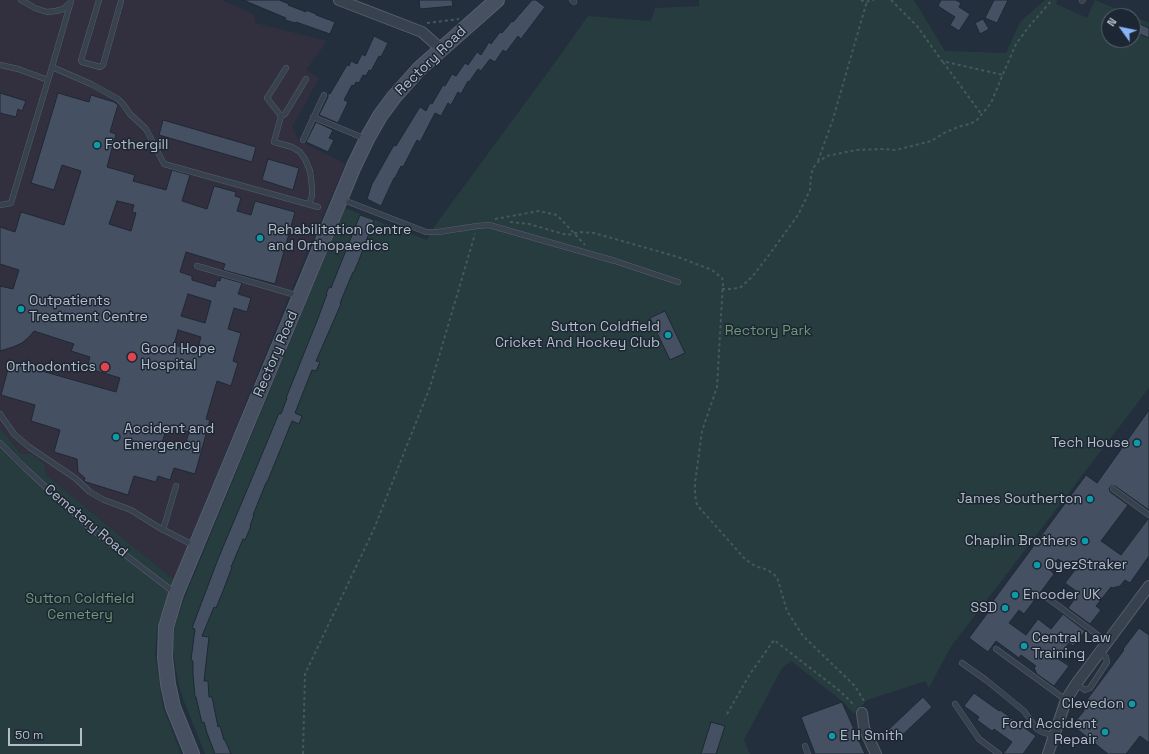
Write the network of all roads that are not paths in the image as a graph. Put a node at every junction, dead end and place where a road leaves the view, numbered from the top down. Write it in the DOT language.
graph roads {
  1 [pos="20,0"];
  2 [pos="99,0"];
  3 [pos="121,0"];
  4 [pos="339,0"];
  5 [pos="497,0"];
  6 [pos="71,1"];
  7 [pos="441,49"];
  8 [pos="0,65"];
  9 [pos="52,67"];
  10 [pos="286,68"];
  11 [pos="306,79"];
  12 [pos="48,80"];
  13 [pos="324,96"];
  14 [pos="281,116"];
  15 [pos="313,117"];
  16 [pos="367,139"];
  17 [pos="303,140"];
  18 [pos="340,198"];
  19 [pos="309,204"];
  20 [pos="0,205"];
  21 [pos="318,207"];
  22 [pos="197,266"];
  23 [pos="678,282"];
  24 [pos="300,296"];
  25 [pos="0,414"];
  26 [pos="0,443"];
  27 [pos="176,486"];
  28 [pos="1113,489"];
  29 [pos="1149,515"];
  30 [pos="163,530"];
  31 [pos="196,546"];
  32 [pos="1148,590"];
  33 [pos="176,594"];
  34 [pos="1045,596"];
  35 [pos="1107,642"];
  36 [pos="996,649"];
  37 [pos="962,663"];
  38 [pos="1066,700"];
  39 [pos="956,704"];
  40 [pos="862,713"];
  41 [pos="1054,736"];
  42 [pos="805,746"];
  43 [pos="192,754"];
  44 [pos="808,754"];
  45 [pos="876,754"];
  46 [pos="999,754"];
  47 [pos="1048,754"];
  1 -- 6 [label="lane"];
  2 -- 3 [label="lane"];
  4 -- 7 [label="street"];
  5 -- 7 [label="street, Rectory Road"];
  6 -- 9 [label="lane"];
  7 -- 16 [label="street, Rectory Road"];
  8 -- 12 [label="lane"];
  9 -- 12 [label="lane"];
  9 -- 19 [label="lane"];
  10 -- 14 [label="lane"];
  11 -- 14 [label="lane"];
  12 -- 20 [label="lane"];
  13 -- 15 [label="lane"];
  14 -- 19 [label="lane"];
  15 -- 16 [label="lane"];
  15 -- 17 [label="lane"];
  16 -- 18 [label="street, Rectory Road"];
  18 -- 23 [label="lane"];
  18 -- 24 [label="street, Rectory Road"];
  19 -- 21 [label="lane"];
  22 -- 24 [label="lane"];
  24 -- 31 [label="street, Rectory Road"];
  25 -- 30 [label="lane"];
  26 -- 33 [label="lane, Cemetery Road"];
  27 -- 30 [label="lane"];
  28 -- 29 [label="lane"];
  30 -- 31 [label="lane"];
  31 -- 33 [label="street, Rectory Road"];
  32 -- 35 [label="street"];
  33 -- 43 [label="street, Rectory Road"];
  34 -- 35 [label="lane"];
  35 -- 38 [label="street"];
  36 -- 38 [label="lane"];
  37 -- 41 [label="lane"];
  38 -- 41 [label="street"];
  39 -- 46 [label="lane"];
  40 -- 45 [label="street"];
  41 -- 47 [label="street"];
  42 -- 44 [label="lane"];
}
